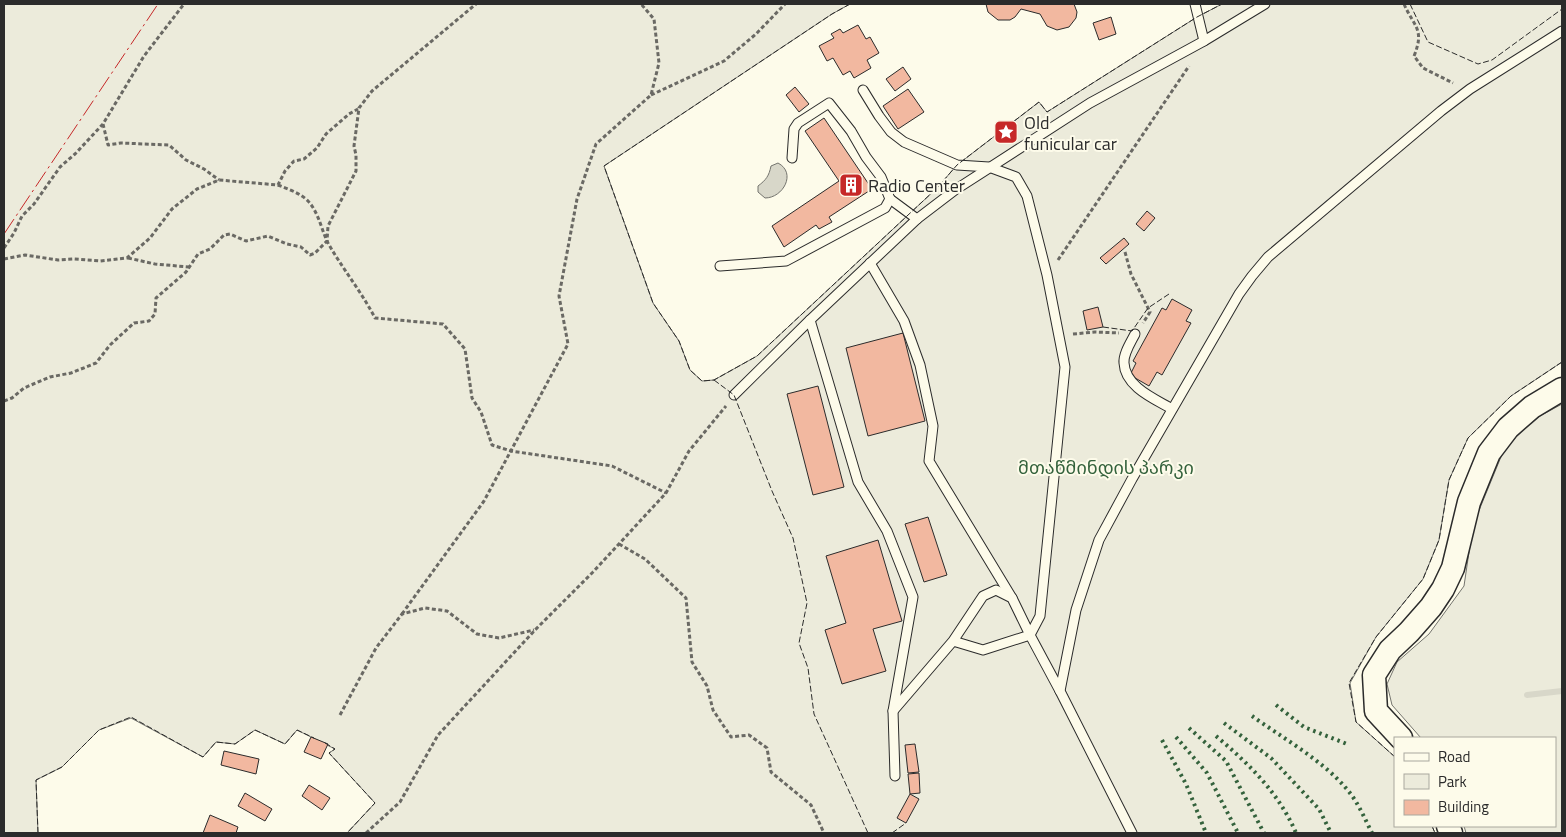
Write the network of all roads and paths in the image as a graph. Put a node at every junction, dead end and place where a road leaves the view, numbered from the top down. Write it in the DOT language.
graph roads {
  1 [pos="184,4"];
  2 [pos="476,4"];
  3 [pos="641,4"];
  4 [pos="785,4"];
  5 [pos="1195,4"];
  6 [pos="1265,4"];
  7 [pos="1404,4"];
  8 [pos="1562,31"];
  9 [pos="1204,41"];
  10 [pos="1470,89"];
  11 [pos="864,90"];
  12 [pos="651,95"];
  13 [pos="359,108"];
  14 [pos="103,124"];
  15 [pos="792,158"];
  16 [pos="990,167"];
  17 [pos="219,180"];
  18 [pos="278,185"];
  19 [pos="890,199"];
  20 [pos="917,219"];
  21 [pos="327,241"];
  22 [pos="4,248"];
  23 [pos="1125,252"];
  24 [pos="127,258"];
  25 [pos="4,259"];
  26 [pos="870,263"];
  27 [pos="720,266"];
  28 [pos="189,267"];
  29 [pos="1048,275"];
  30 [pos="810,320"];
  31 [pos="1135,334"];
  32 [pos="1059,336"];
  33 [pos="1562,389"];
  34 [pos="734,395"];
  35 [pos="4,401"];
  36 [pos="1172,409"];
  37 [pos="511,451"];
  38 [pos="666,494"];
  39 [pos="619,544"];
  40 [pos="1012,598"];
  41 [pos="402,614"];
  42 [pos="534,630"];
  43 [pos="1030,634"];
  44 [pos="953,641"];
  45 [pos="1060,691"];
  46 [pos="893,711"];
  47 [pos="340,715"];
  48 [pos="1400,737"];
  49 [pos="895,776"];
  50 [pos="366,833"];
  51 [pos="824,833"];
  52 [pos="1132,833"];
  1 -- 14 [label="path"];
  2 -- 13 [label="path"];
  3 -- 12 [label="path"];
  4 -- 12 [label="path"];
  5 -- 9 [label="lane"];
  6 -- 9 [label="lane"];
  7 -- 10 [label="path"];
  8 -- 10 [label="lane"];
  9 -- 16 [label="lane"];
  9 -- 29 [label="path"];
  10 -- 36 [label="lane"];
  11 -- 16 [label="lane"];
  12 -- 37 [label="path"];
  13 -- 18 [label="path"];
  13 -- 21 [label="path"];
  14 -- 17 [label="path"];
  14 -- 22 [label="path"];
  15 -- 19 [label="lane"];
  16 -- 20 [label="lane"];
  16 -- 29 [label="lane"];
  17 -- 18 [label="path"];
  17 -- 24 [label="path"];
  18 -- 21 [label="path"];
  19 -- 20 [label="lane"];
  19 -- 27 [label="lane"];
  20 -- 26 [label="lane"];
  21 -- 28 [label="path"];
  21 -- 37 [label="path"];
  23 -- 31 [label="path"];
  24 -- 25 [label="path"];
  24 -- 28 [label="path"];
  26 -- 30 [label="lane"];
  26 -- 40 [label="lane"];
  28 -- 35 [label="path"];
  29 -- 32 [label="lane"];
  30 -- 34 [label="lane"];
  30 -- 46 [label="lane"];
  31 -- 32 [label="path"];
  31 -- 36 [label="lane"];
  32 -- 43 [label="lane"];
  33 -- 48 [label="street"];
  34 -- 38 [label="path"];
  36 -- 45 [label="lane"];
  37 -- 38 [label="path"];
  37 -- 41 [label="path"];
  38 -- 39 [label="path"];
  39 -- 42 [label="path"];
  39 -- 51 [label="path"];
  40 -- 43 [label="lane"];
  40 -- 44 [label="lane"];
  41 -- 42 [label="path"];
  41 -- 47 [label="path"];
  42 -- 50 [label="path"];
  43 -- 44 [label="lane"];
  43 -- 45 [label="lane"];
  44 -- 46 [label="lane"];
  45 -- 52 [label="lane"];
  46 -- 49 [label="lane"];
}
